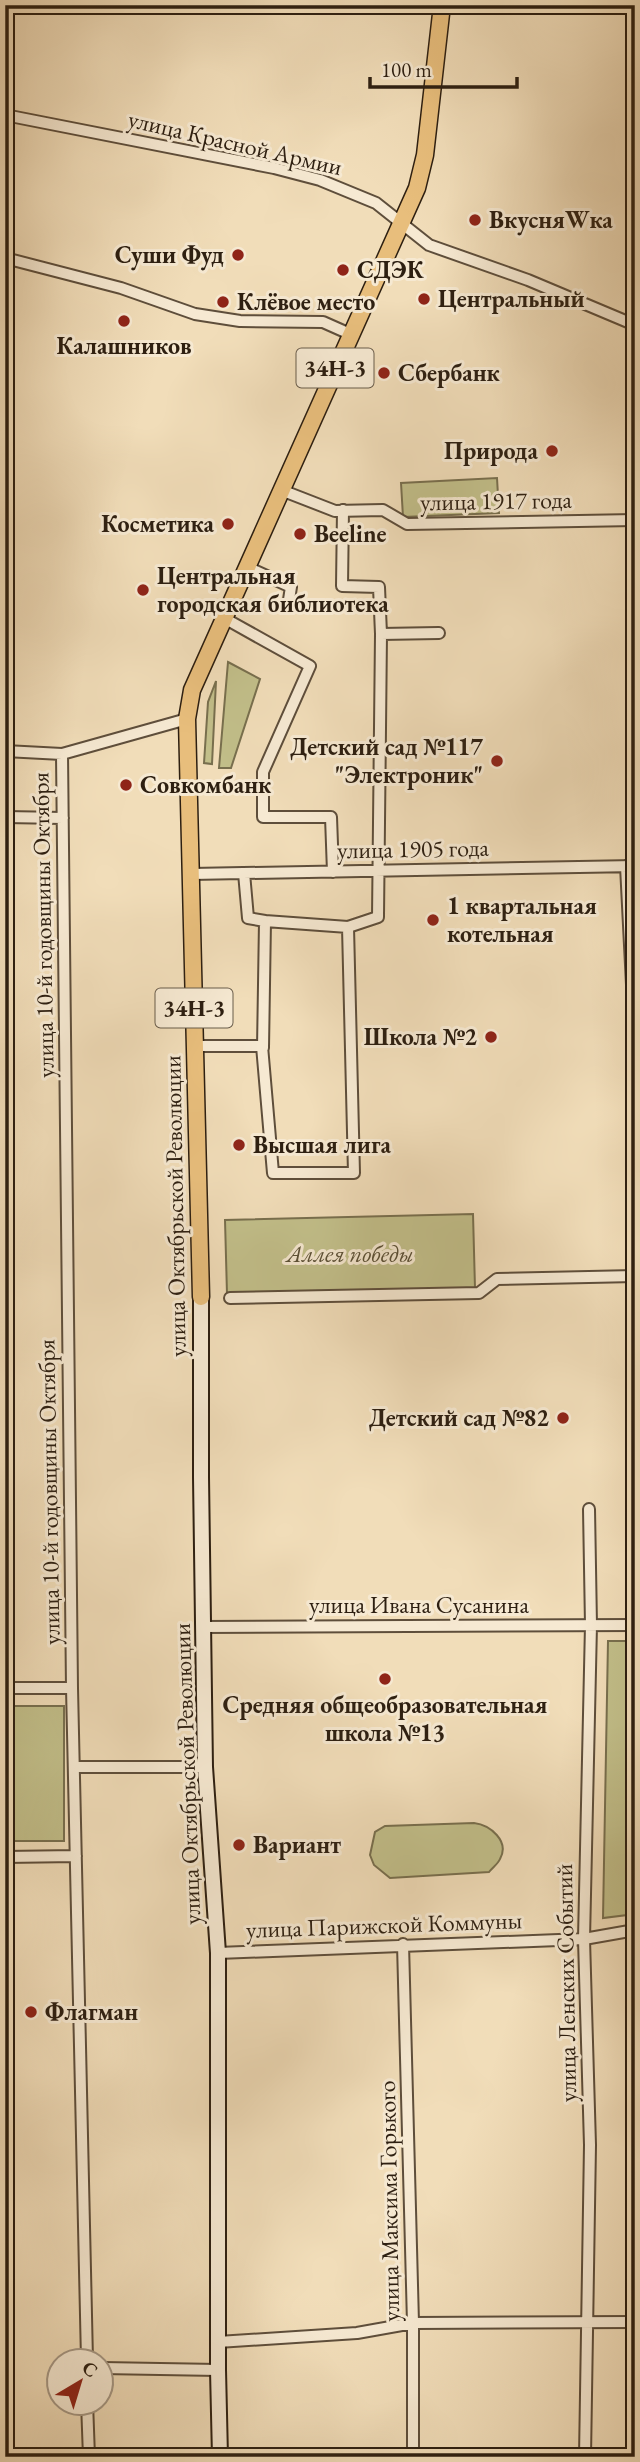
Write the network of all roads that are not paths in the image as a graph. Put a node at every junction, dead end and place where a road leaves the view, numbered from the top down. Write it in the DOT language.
graph roads {
  1 [pos="442,5"];
  2 [pos="5,115"];
  3 [pos="400,224"];
  4 [pos="5,258"];
  5 [pos="635,325"];
  6 [pos="350,334"];
  7 [pos="281,490"];
  8 [pos="343,510"];
  9 [pos="635,520"];
  10 [pos="247,567"];
  11 [pos="288,606"];
  12 [pos="224,618"];
  13 [pos="439,633"];
  14 [pos="381,634"];
  15 [pos="187,719"];
  16 [pos="5,751"];
  17 [pos="62,754"];
  18 [pos="5,817"];
  19 [pos="63,818"];
  20 [pos="631,866"];
  21 [pos="379,871"];
  22 [pos="333,872"];
  23 [pos="244,873"];
  24 [pos="192,874"];
  25 [pos="265,921"];
  26 [pos="348,927"];
  27 [pos="635,1044"];
  28 [pos="195,1046"];
  29 [pos="262,1048"];
  30 [pos="635,1276"];
  31 [pos="201,1297"];
  32 [pos="230,1298"];
  33 [pos="589,1509"];
  34 [pos="591,1625"];
  35 [pos="635,1625"];
  36 [pos="203,1627"];
  37 [pos="5,1688"];
  38 [pos="72,1688"];
  39 [pos="74,1767"];
  40 [pos="205,1768"];
  41 [pos="76,1856"];
  42 [pos="5,1857"];
  43 [pos="635,1930"];
  44 [pos="584,1939"];
  45 [pos="403,1944"];
  46 [pos="218,1953"];
  47 [pos="413,2322"];
  48 [pos="635,2322"];
  49 [pos="586,2323"];
  50 [pos="218,2342"];
  51 [pos="87,2346"];
  52 [pos="116,2368"];
  53 [pos="218,2370"];
  54 [pos="88,2416"];
  55 [pos="89,2457"];
  56 [pos="220,2457"];
  57 [pos="413,2457"];
  58 [pos="585,2457"];
  1 -- 3 [label="main road, улица Октябрьской Революции / 34Н-3"];
  2 -- 3 [label="street, улица Красной Армии"];
  3 -- 5 [label="street, улица Красной Армии"];
  3 -- 6 [label="main road, улица Октябрьской Революции / 34Н-3"];
  4 -- 6 [label="street"];
  6 -- 7 [label="main road, улица Октябрьской Революции / 34Н-3"];
  7 -- 8 [label="street, улица 1917 года"];
  7 -- 10 [label="main road, улица Октябрьской Революции / 34Н-3"];
  8 -- 9 [label="street, улица 1917 года"];
  8 -- 14 [label="street"];
  10 -- 11 [label="street"];
  10 -- 12 [label="main road, улица Октябрьской Революции / 34Н-3"];
  12 -- 15 [label="main road, улица Октябрьской Революции / 34Н-3"];
  12 -- 22 [label="street"];
  13 -- 14 [label="street"];
  14 -- 21 [label="street"];
  15 -- 17 [label="street, улица 10-й годовщины Октября"];
  15 -- 24 [label="main road, улица Октябрьской Революции / 34Н-3"];
  16 -- 17 [label="street"];
  17 -- 19 [label="street, улица 10-й годовщины Октября"];
  18 -- 19 [label="street"];
  19 -- 38 [label="street, улица 10-й годовщины Октября"];
  20 -- 21 [label="street, улица 1905 года"];
  20 -- 27 [label="street"];
  21 -- 22 [label="street, улица 1905 года"];
  21 -- 26 [label="street"];
  22 -- 23 [label="street, улица 1905 года"];
  23 -- 24 [label="street, улица 1905 года"];
  23 -- 25 [label="street"];
  24 -- 28 [label="main road, улица Октябрьской Революции / 34Н-3"];
  25 -- 26 [label="street"];
  25 -- 29 [label="street"];
  26 -- 29 [label="street"];
  28 -- 29 [label="street"];
  28 -- 31 [label="main road, улица Октябрьской Революции / 34Н-3"];
  30 -- 32 [label="street"];
  31 -- 36 [label="street, улица Октябрьской Революции / 34Н-3"];
  33 -- 34 [label="street, улица Ленских Событий"];
  34 -- 35 [label="street, улица Ивана Сусанина"];
  34 -- 36 [label="street, улица Ивана Сусанина"];
  34 -- 44 [label="street, улица Ленских Событий"];
  36 -- 40 [label="street, улица Октябрьской Революции / 34Н-3"];
  37 -- 38 [label="street"];
  38 -- 39 [label="street, улица 10-й годовщины Октября"];
  39 -- 40 [label="street"];
  39 -- 41 [label="street, улица 10-й годовщины Октября"];
  40 -- 46 [label="street, улица Октябрьской Революции / 34Н-3"];
  41 -- 42 [label="street"];
  41 -- 51 [label="street, улица 10-й годовщины Октября"];
  43 -- 44 [label="street, улица Парижской Коммуны"];
  44 -- 45 [label="street, улица Парижской Коммуны"];
  44 -- 49 [label="street, улица Ленских Событий"];
  45 -- 46 [label="street, улица Парижской Коммуны"];
  45 -- 47 [label="street, улица Максима Горького"];
  46 -- 50 [label="street, улица Октябрьской Революции / 34Н-3"];
  47 -- 49 [label="street"];
  47 -- 50 [label="street"];
  47 -- 57 [label="street, улица Максима Горького"];
  48 -- 49 [label="street"];
  49 -- 58 [label="street, улица Ленских Событий"];
  50 -- 53 [label="street, улица Октябрьской Революции / 34Н-3"];
  52 -- 53 [label="street"];
  53 -- 56 [label="street, улица Октябрьской Революции / 34Н-3"];
  54 -- 55 [label="street"];
}
